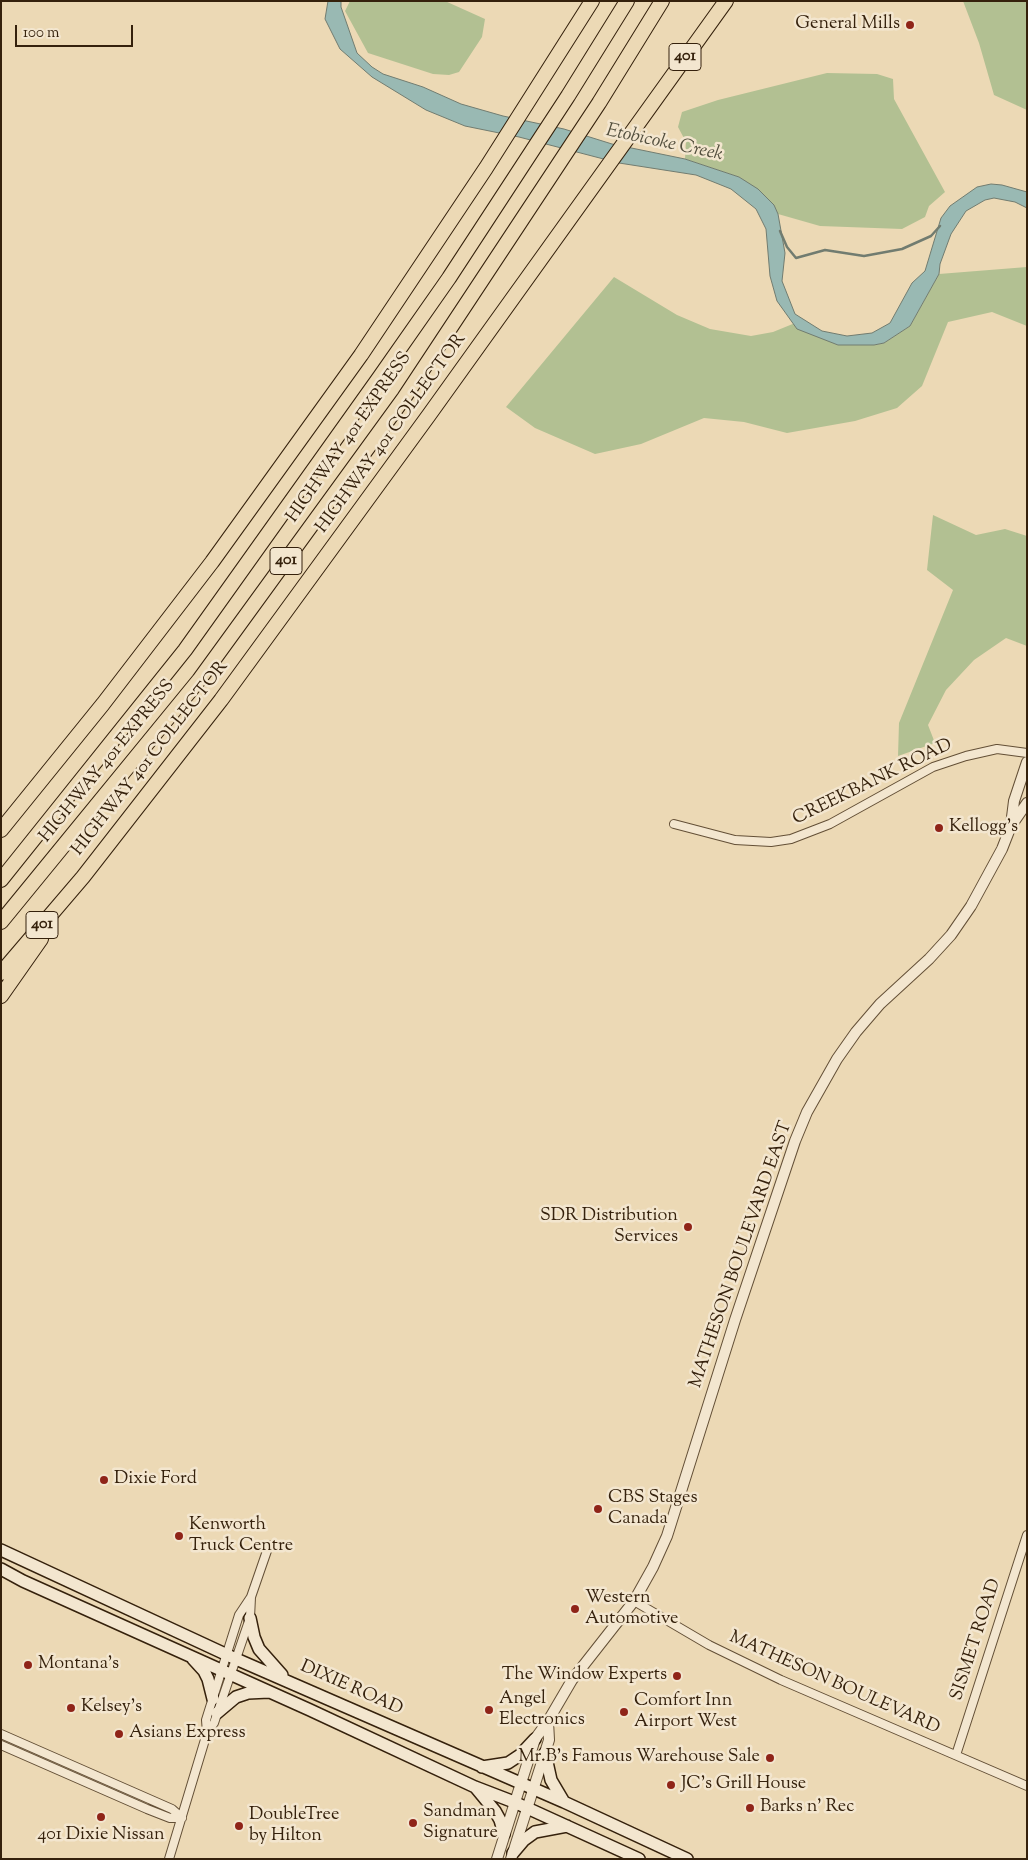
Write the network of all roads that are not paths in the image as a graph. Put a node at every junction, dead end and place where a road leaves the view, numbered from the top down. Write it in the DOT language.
graph roads {
  1 [pos="592,1"];
  2 [pos="627,1"];
  3 [pos="662,1"];
  4 [pos="726,1"];
  5 [pos="1027,754"];
  6 [pos="1027,762"];
  7 [pos="1027,803"];
  8 [pos="674,824"];
  9 [pos="1011,826"];
  10 [pos="1,830"];
  11 [pos="83,877"];
  12 [pos="1,880"];
  13 [pos="1,922"];
  14 [pos="1,973"];
  15 [pos="1,996"];
  16 [pos="1027,1535"];
  17 [pos="269,1545"];
  18 [pos="1,1550"];
  19 [pos="1,1569"];
  20 [pos="251,1598"];
  21 [pos="634,1601"];
  22 [pos="250,1618"];
  23 [pos="190,1655"];
  24 [pos="231,1656"];
  25 [pos="226,1672"];
  26 [pos="290,1681"];
  27 [pos="270,1692"];
  28 [pos="213,1698"];
  29 [pos="217,1713"];
  30 [pos="548,1721"];
  31 [pos="207,1733"];
  32 [pos="1,1734"];
  33 [pos="535,1739"];
  34 [pos="1,1745"];
  35 [pos="545,1753"];
  36 [pos="956,1755"];
  37 [pos="482,1766"];
  38 [pos="521,1784"];
  39 [pos="1027,1786"];
  40 [pos="475,1787"];
  41 [pos="534,1789"];
  42 [pos="514,1802"];
  43 [pos="564,1802"];
  44 [pos="527,1808"];
  45 [pos="182,1818"];
  46 [pos="567,1826"];
  47 [pos="504,1834"];
  48 [pos="512,1856"];
  49 [pos="168,1859"];
  50 [pos="497,1859"];
  51 [pos="639,1859"];
  52 [pos="687,1859"];
  1 -- 10 [label="highway"];
  2 -- 12 [label="highway, HIGHWAY 401 EXPRESS / 401"];
  3 -- 13 [label="highway, HIGHWAY 401 EXPRESS / 401"];
  4 -- 11 [label="highway, HIGHWAY 401 COLLECTOR / 401"];
  5 -- 8 [label="street, CREEKBANK ROAD"];
  6 -- 9 [label="street, MATHESON BOULEVARD EAST"];
  7 -- 9 [label="street, MATHESON BOULEVARD EAST"];
  9 -- 21 [label="street, MATHESON BOULEVARD EAST"];
  11 -- 14 [label="highway, HIGHWAY 401 COLLECTOR / 401"];
  11 -- 15 [label="highway"];
  16 -- 36 [label="street, SISMET ROAD"];
  17 -- 20 [label="street"];
  18 -- 24 [label="main road, DIXIE ROAD"];
  19 -- 23 [label="main road, DIXIE ROAD"];
  20 -- 22 [label="street"];
  20 -- 24 [label="street"];
  21 -- 30 [label="street, MATHESON BOULEVARD EAST"];
  21 -- 36 [label="street, MATHESON BOULEVARD"];
  22 -- 24 [label="street"];
  22 -- 26 [label="main road"];
  23 -- 25 [label="main road, DIXIE ROAD"];
  23 -- 28 [label="main road"];
  24 -- 25 [label="street"];
  24 -- 26 [label="main road, DIXIE ROAD"];
  25 -- 27 [label="main road, DIXIE ROAD"];
  25 -- 28 [label="street"];
  25 -- 29 [label="street"];
  26 -- 37 [label="main road, DIXIE ROAD"];
  27 -- 29 [label="main road"];
  27 -- 40 [label="main road, DIXIE ROAD"];
  28 -- 31 [label="street"];
  29 -- 31 [label="street"];
  30 -- 33 [label="street, MATHESON BOULEVARD EAST"];
  30 -- 35 [label="street, MATHESON BOULEVARD EAST"];
  31 -- 45 [label="street"];
  32 -- 45 [label="street"];
  33 -- 37 [label="main road"];
  33 -- 38 [label="street, MATHESON BOULEVARD EAST"];
  34 -- 45 [label="street"];
  35 -- 41 [label="street, MATHESON BOULEVARD EAST"];
  35 -- 43 [label="main road"];
  36 -- 39 [label="street, MATHESON BOULEVARD"];
  37 -- 38 [label="main road, DIXIE ROAD"];
  38 -- 41 [label="main road, DIXIE ROAD"];
  38 -- 42 [label="street, MATHESON BOULEVARD EAST"];
  40 -- 42 [label="main road, DIXIE ROAD"];
  40 -- 47 [label="main road"];
  41 -- 43 [label="main road, DIXIE ROAD"];
  41 -- 44 [label="street, MATHESON BOULEVARD EAST"];
  42 -- 44 [label="main road, DIXIE ROAD"];
  42 -- 47 [label="street, MATHESON BOULEVARD EAST"];
  43 -- 52 [label="main road, DIXIE ROAD"];
  44 -- 46 [label="main road, DIXIE ROAD"];
  44 -- 48 [label="street, MATHESON BOULEVARD EAST"];
  45 -- 49 [label="street"];
  46 -- 48 [label="main road"];
  46 -- 51 [label="main road, DIXIE ROAD"];
  47 -- 50 [label="street, MATHESON BOULEVARD EAST"];
}
